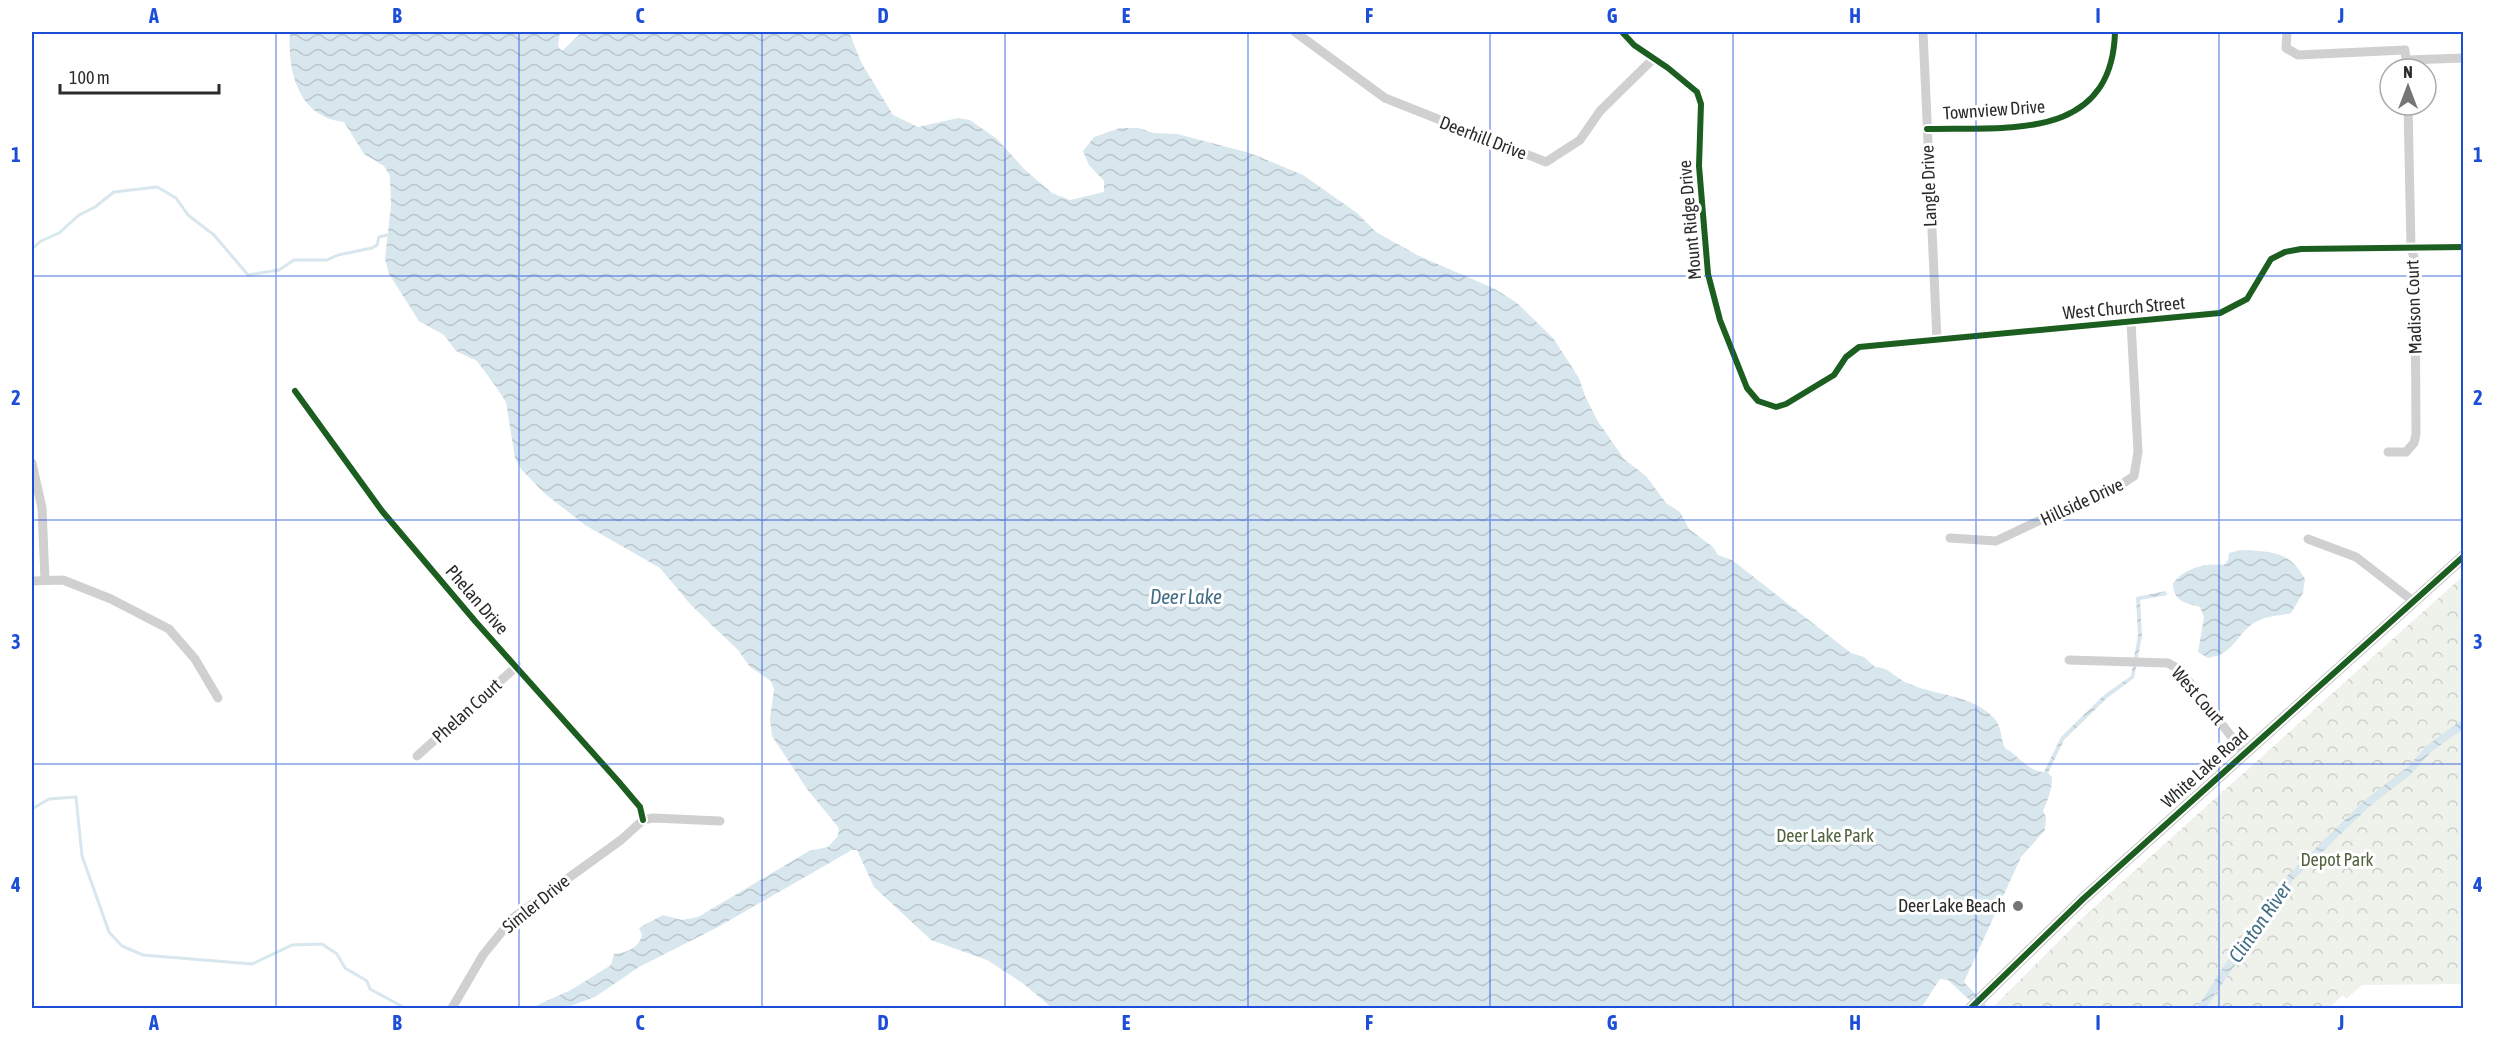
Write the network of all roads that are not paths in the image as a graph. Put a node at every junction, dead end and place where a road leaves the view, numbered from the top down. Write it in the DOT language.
graph roads {
  1 [pos="1295,32"];
  2 [pos="1622,32"];
  3 [pos="1923,32"];
  4 [pos="2115,32"];
  5 [pos="2287,32"];
  6 [pos="2406,57"];
  7 [pos="2463,58"];
  8 [pos="1653,59"];
  9 [pos="2438,61"];
  10 [pos="2408,117"];
  11 [pos="1927,129"];
  12 [pos="2463,247"];
  13 [pos="2411,248"];
  14 [pos="2131,322"];
  15 [pos="1936,340"];
  16 [pos="296,391"];
  17 [pos="1782,405"];
  18 [pos="2388,452"];
  19 [pos="32,463"];
  20 [pos="1950,538"];
  21 [pos="2308,538"];
  22 [pos="2463,556"];
  23 [pos="45,580"];
  24 [pos="32,581"];
  25 [pos="2413,601"];
  26 [pos="2069,660"];
  27 [pos="517,666"];
  28 [pos="219,698"];
  29 [pos="2244,753"];
  30 [pos="417,756"];
  31 [pos="643,820"];
  32 [pos="720,821"];
  33 [pos="1975,1005"];
  34 [pos="452,1008"];
  1 -- 8 [label="street, Deerhill Drive"];
  2 -- 8 [label="street"];
  3 -- 11 [label="street, Langle Drive"];
  4 -- 11 [label="street, Townview Drive"];
  5 -- 6 [label="street"];
  7 -- 9 [label="street"];
  8 -- 17 [label="street, Mount Ridge Drive"];
  10 -- 13 [label="street, Madison Court"];
  11 -- 15 [label="street, Langle Drive"];
  12 -- 13 [label="street, West Church Street"];
  13 -- 14 [label="street, West Church Street"];
  13 -- 18 [label="street, Madison Court"];
  14 -- 15 [label="street, West Church Street"];
  14 -- 20 [label="street, Hillside Drive"];
  15 -- 17 [label="street, West Church Street"];
  16 -- 27 [label="street, Phelan Drive"];
  19 -- 23 [label="street"];
  21 -- 25 [label="street"];
  22 -- 25 [label="street, White Lake Road"];
  23 -- 24 [label="street"];
  23 -- 28 [label="street"];
  25 -- 29 [label="street, White Lake Road"];
  26 -- 29 [label="street, West Court"];
  27 -- 30 [label="street, Phelan Court"];
  27 -- 31 [label="street, Phelan Drive"];
  29 -- 33 [label="street, White Lake Road"];
  31 -- 32 [label="street"];
  31 -- 34 [label="street, Simler Drive"];
}
